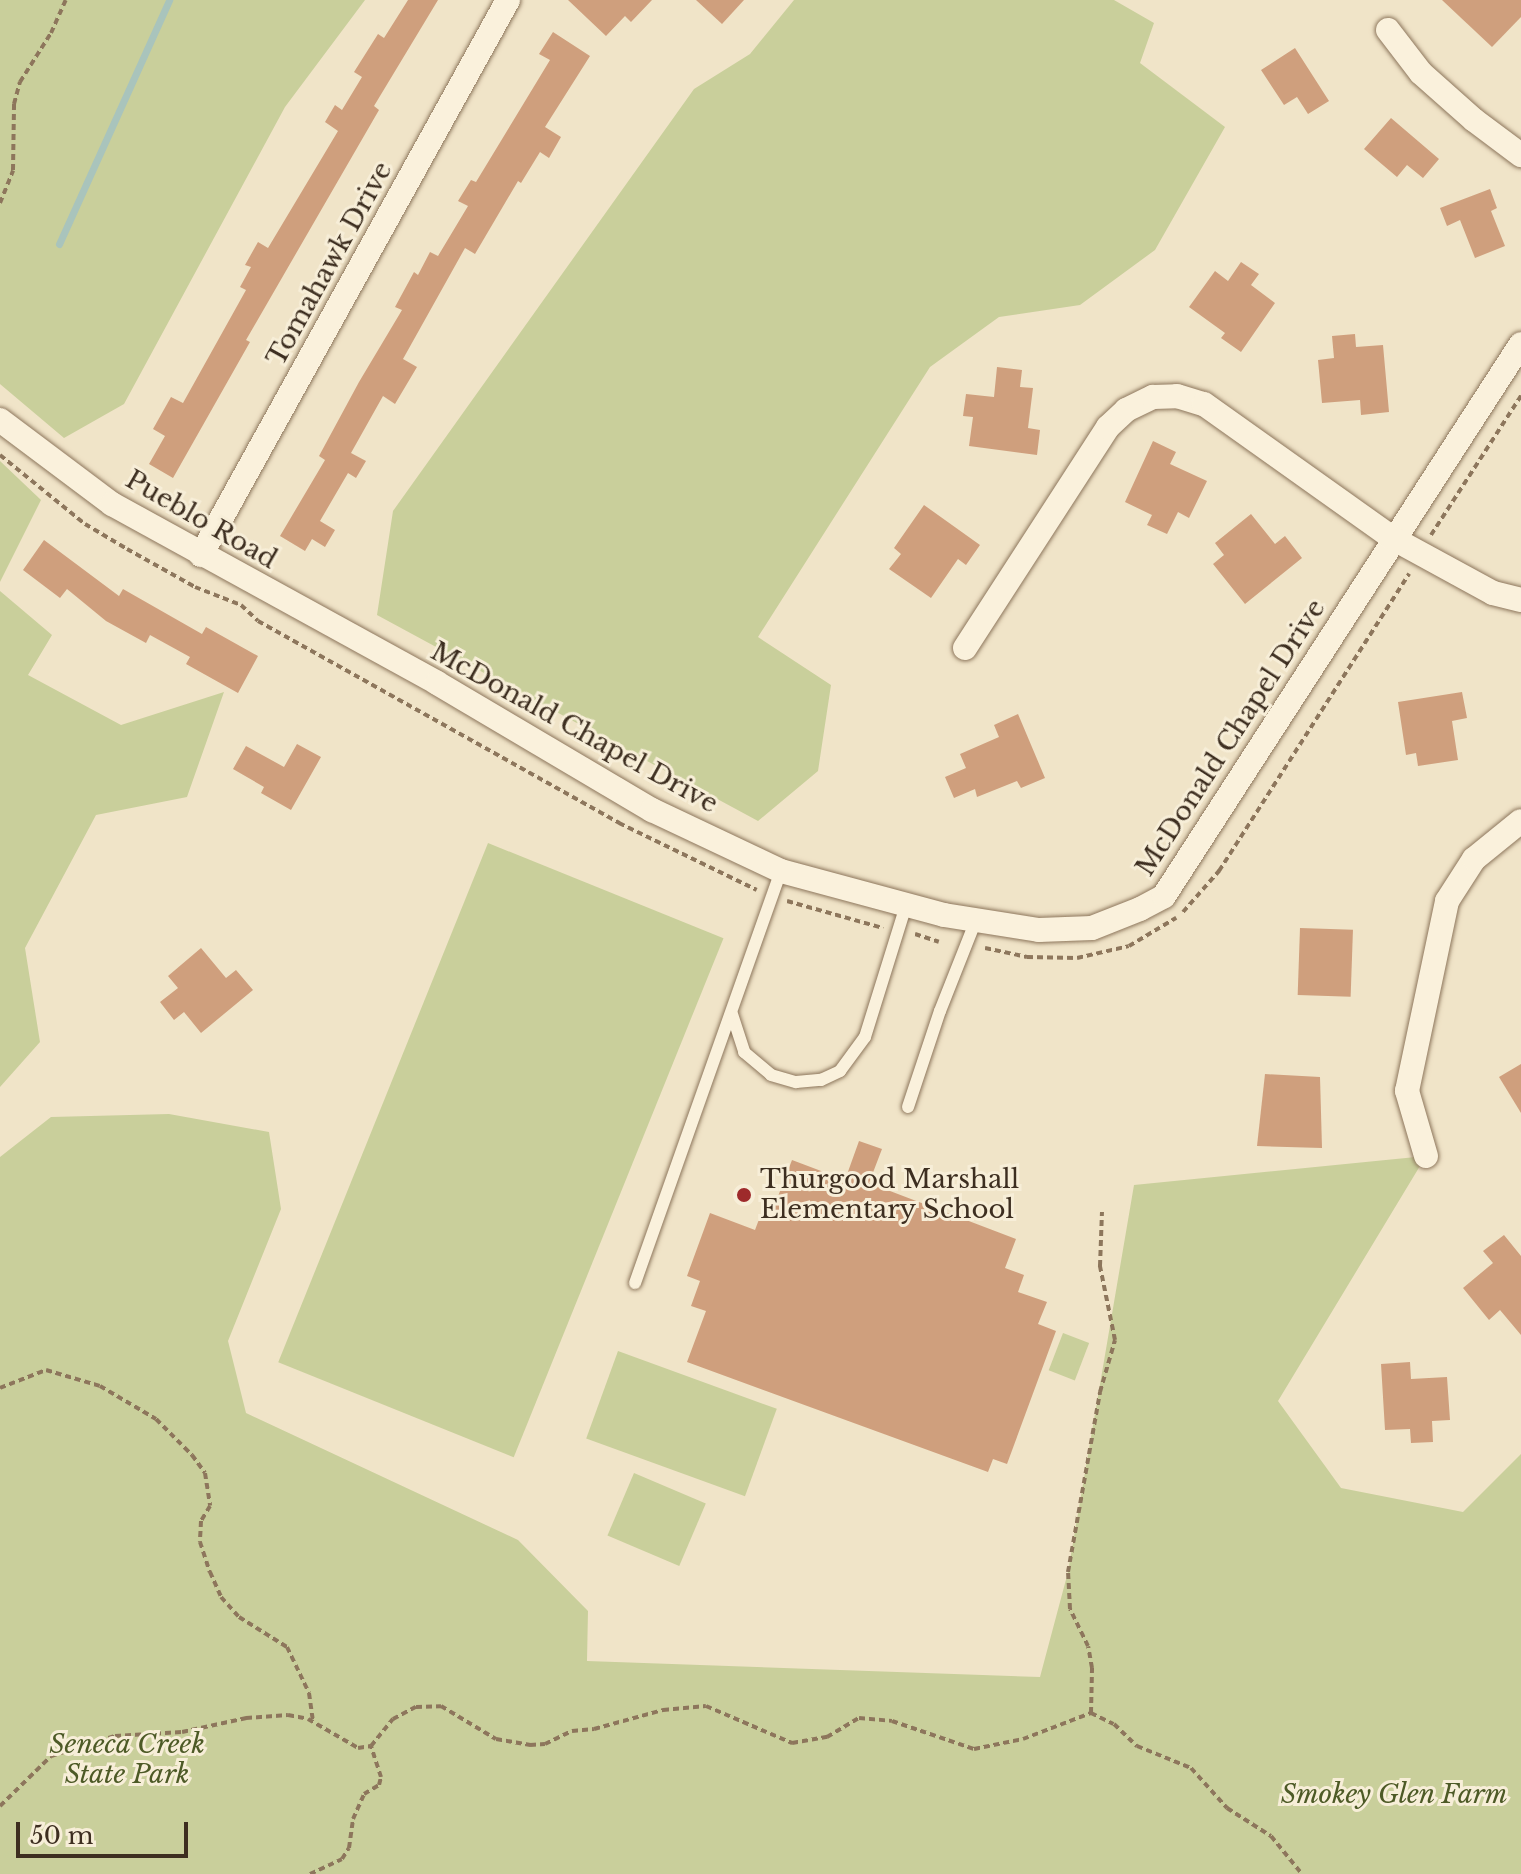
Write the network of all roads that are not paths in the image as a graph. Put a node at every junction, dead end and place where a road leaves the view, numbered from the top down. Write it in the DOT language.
graph roads {
  1 [pos="508,0"];
  2 [pos="1388,30"];
  3 [pos="1521,155"];
  4 [pos="1521,344"];
  5 [pos="0,420"];
  6 [pos="1394,539"];
  7 [pos="201,555"];
  8 [pos="1521,600"];
  9 [pos="965,648"];
  10 [pos="385,654"];
  11 [pos="1521,821"];
  12 [pos="781,871"];
  13 [pos="906,905"];
  14 [pos="976,920"];
  15 [pos="731,1011"];
  16 [pos="908,1107"];
  17 [pos="1426,1156"];
  18 [pos="635,1283"];
  1 -- 7 [label="street, Tomahawk Drive"];
  2 -- 3 [label="street"];
  4 -- 6 [label="street, McDonald Chapel Drive"];
  5 -- 7 [label="street, Pueblo Road"];
  6 -- 8 [label="street"];
  6 -- 9 [label="street"];
  6 -- 14 [label="street, McDonald Chapel Drive"];
  7 -- 10 [label="street, Pueblo Road"];
  10 -- 12 [label="street, McDonald Chapel Drive"];
  11 -- 17 [label="street"];
  12 -- 13 [label="street, McDonald Chapel Drive"];
  12 -- 15 [label="lane"];
  13 -- 14 [label="street, McDonald Chapel Drive"];
  13 -- 15 [label="lane"];
  14 -- 16 [label="lane"];
  15 -- 18 [label="lane"];
}
